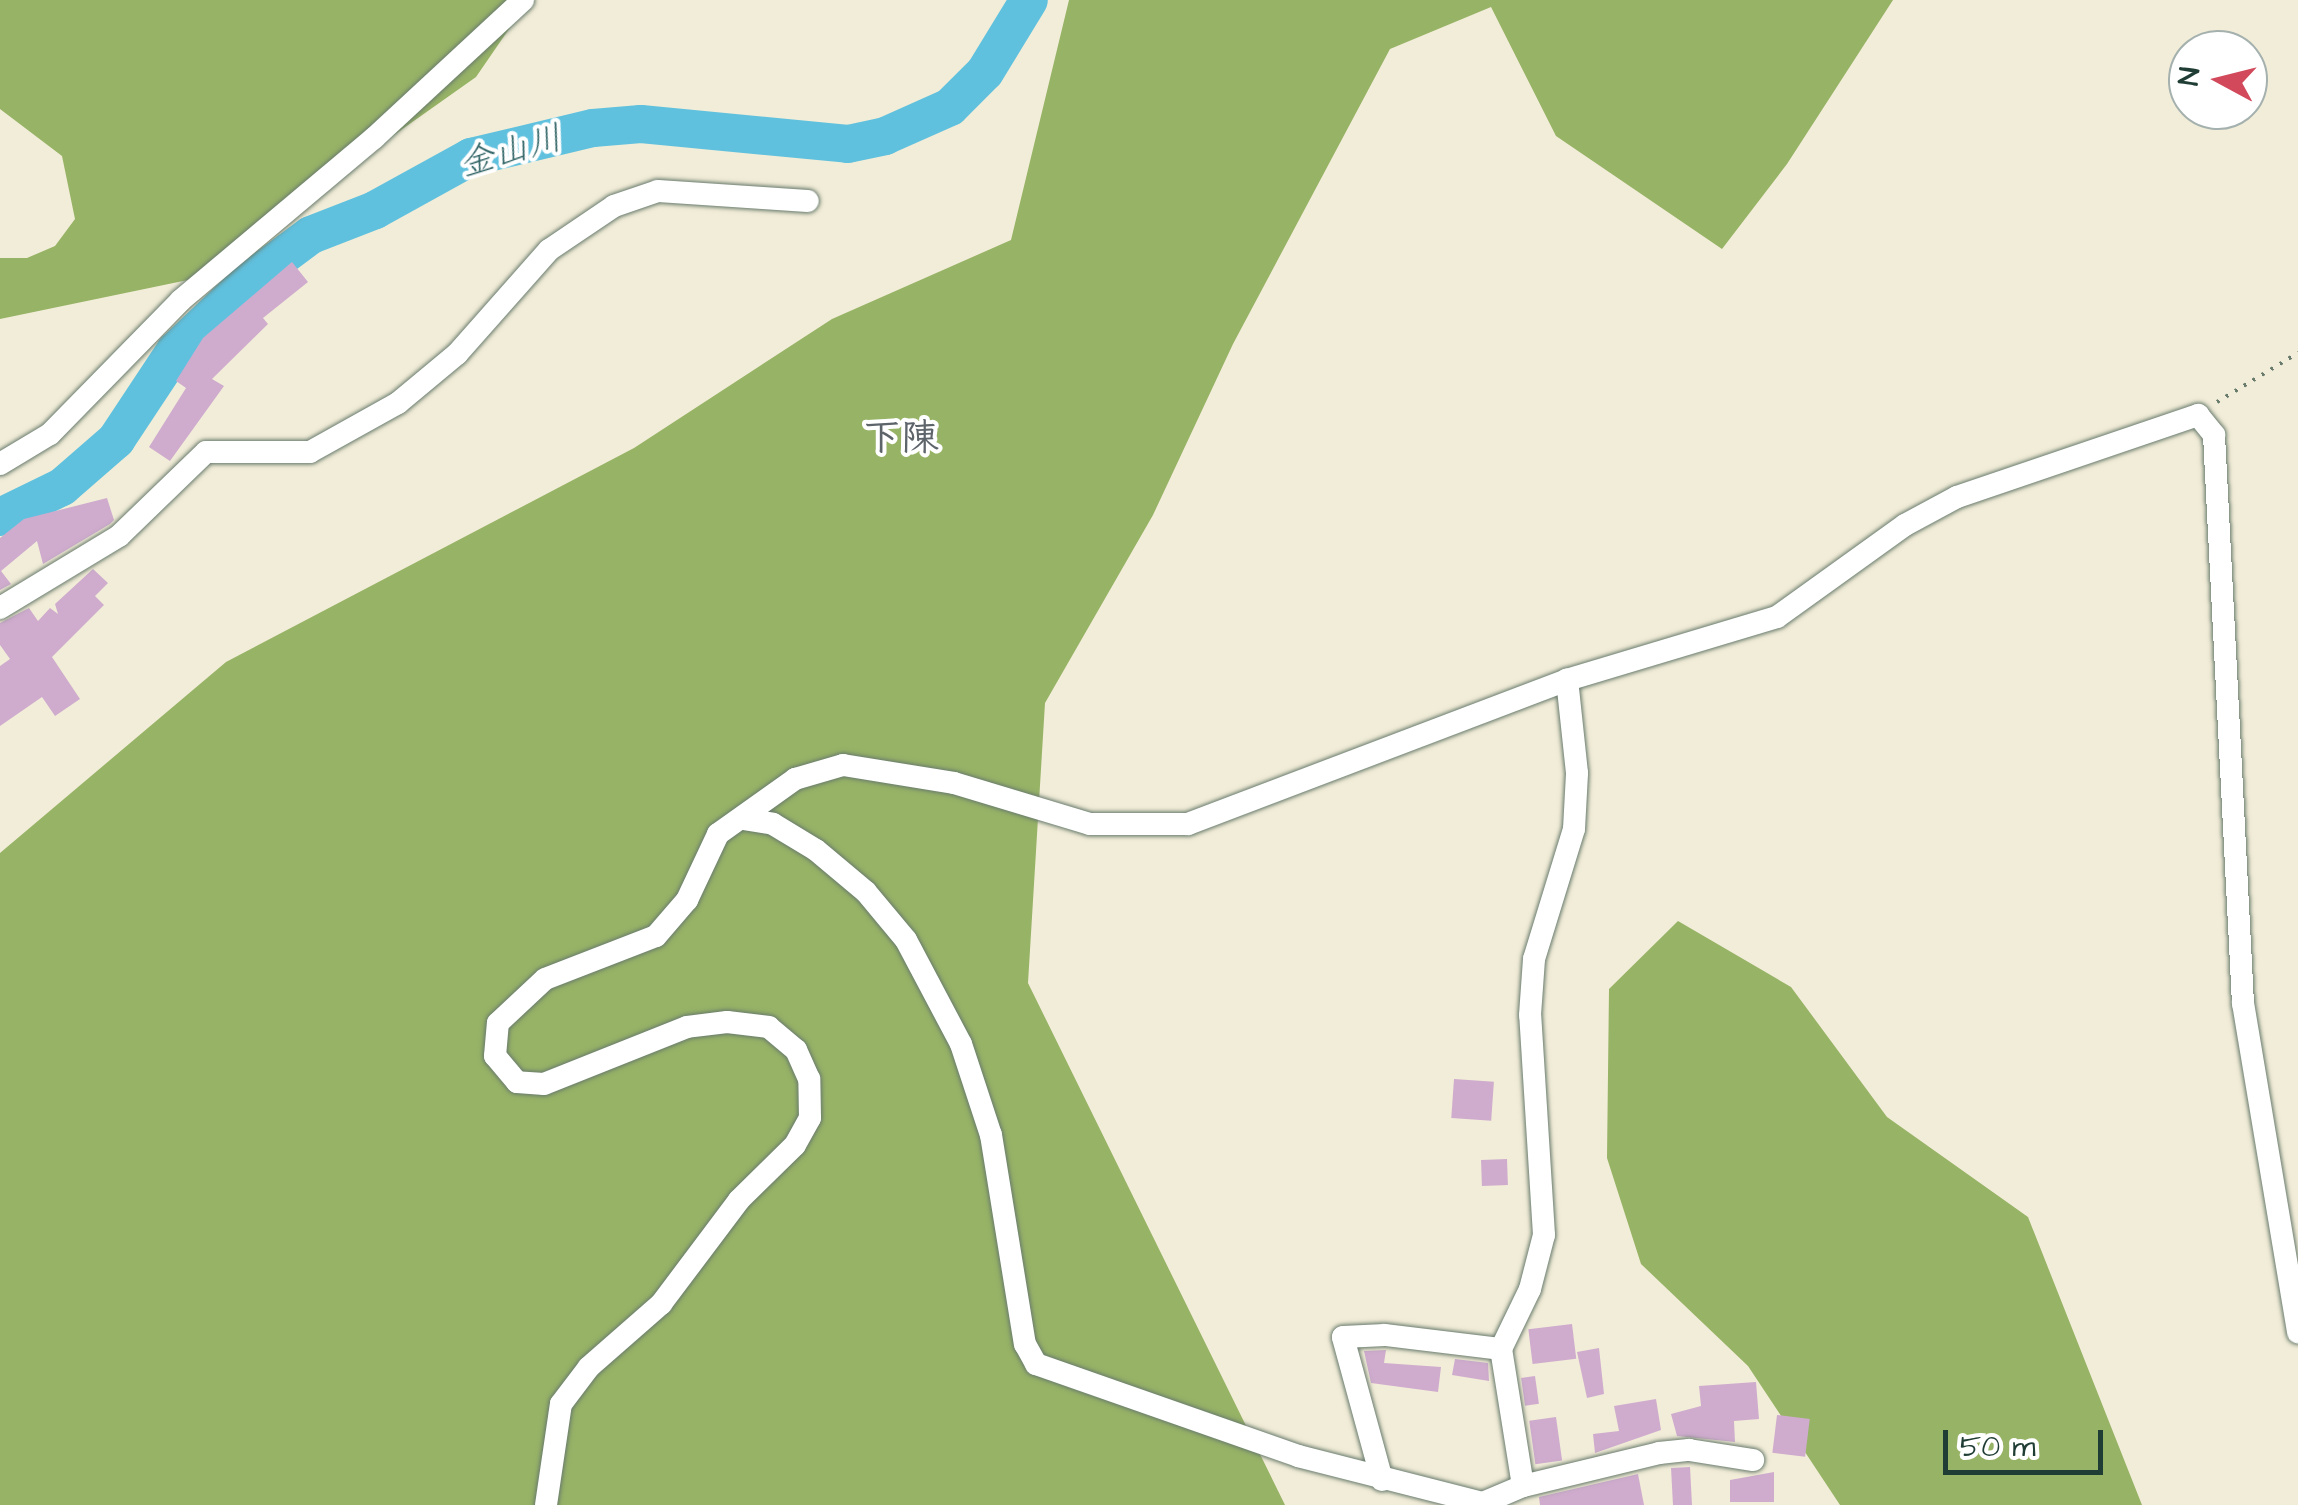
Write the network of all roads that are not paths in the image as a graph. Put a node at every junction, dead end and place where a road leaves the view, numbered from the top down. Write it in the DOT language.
graph roads {
  1 [pos="523,0"];
  2 [pos="808,200"];
  3 [pos="0,464"];
  4 [pos="0,608"];
  5 [pos="1567,680"];
  6 [pos="743,818"];
  7 [pos="2298,1332"];
  8 [pos="1501,1349"];
  9 [pos="1753,1460"];
  10 [pos="1382,1480"];
  11 [pos="1523,1486"];
  12 [pos="1483,1504"];
  13 [pos="546,1505"];
  1 -- 3 [label="street"];
  2 -- 4 [label="street"];
  5 -- 6 [label="street"];
  5 -- 7 [label="street"];
  5 -- 8 [label="street"];
  6 -- 10 [label="street"];
  6 -- 13 [label="street"];
  8 -- 10 [label="street"];
  8 -- 11 [label="street"];
  9 -- 11 [label="street"];
  10 -- 12 [label="street"];
  11 -- 12 [label="street"];
}
